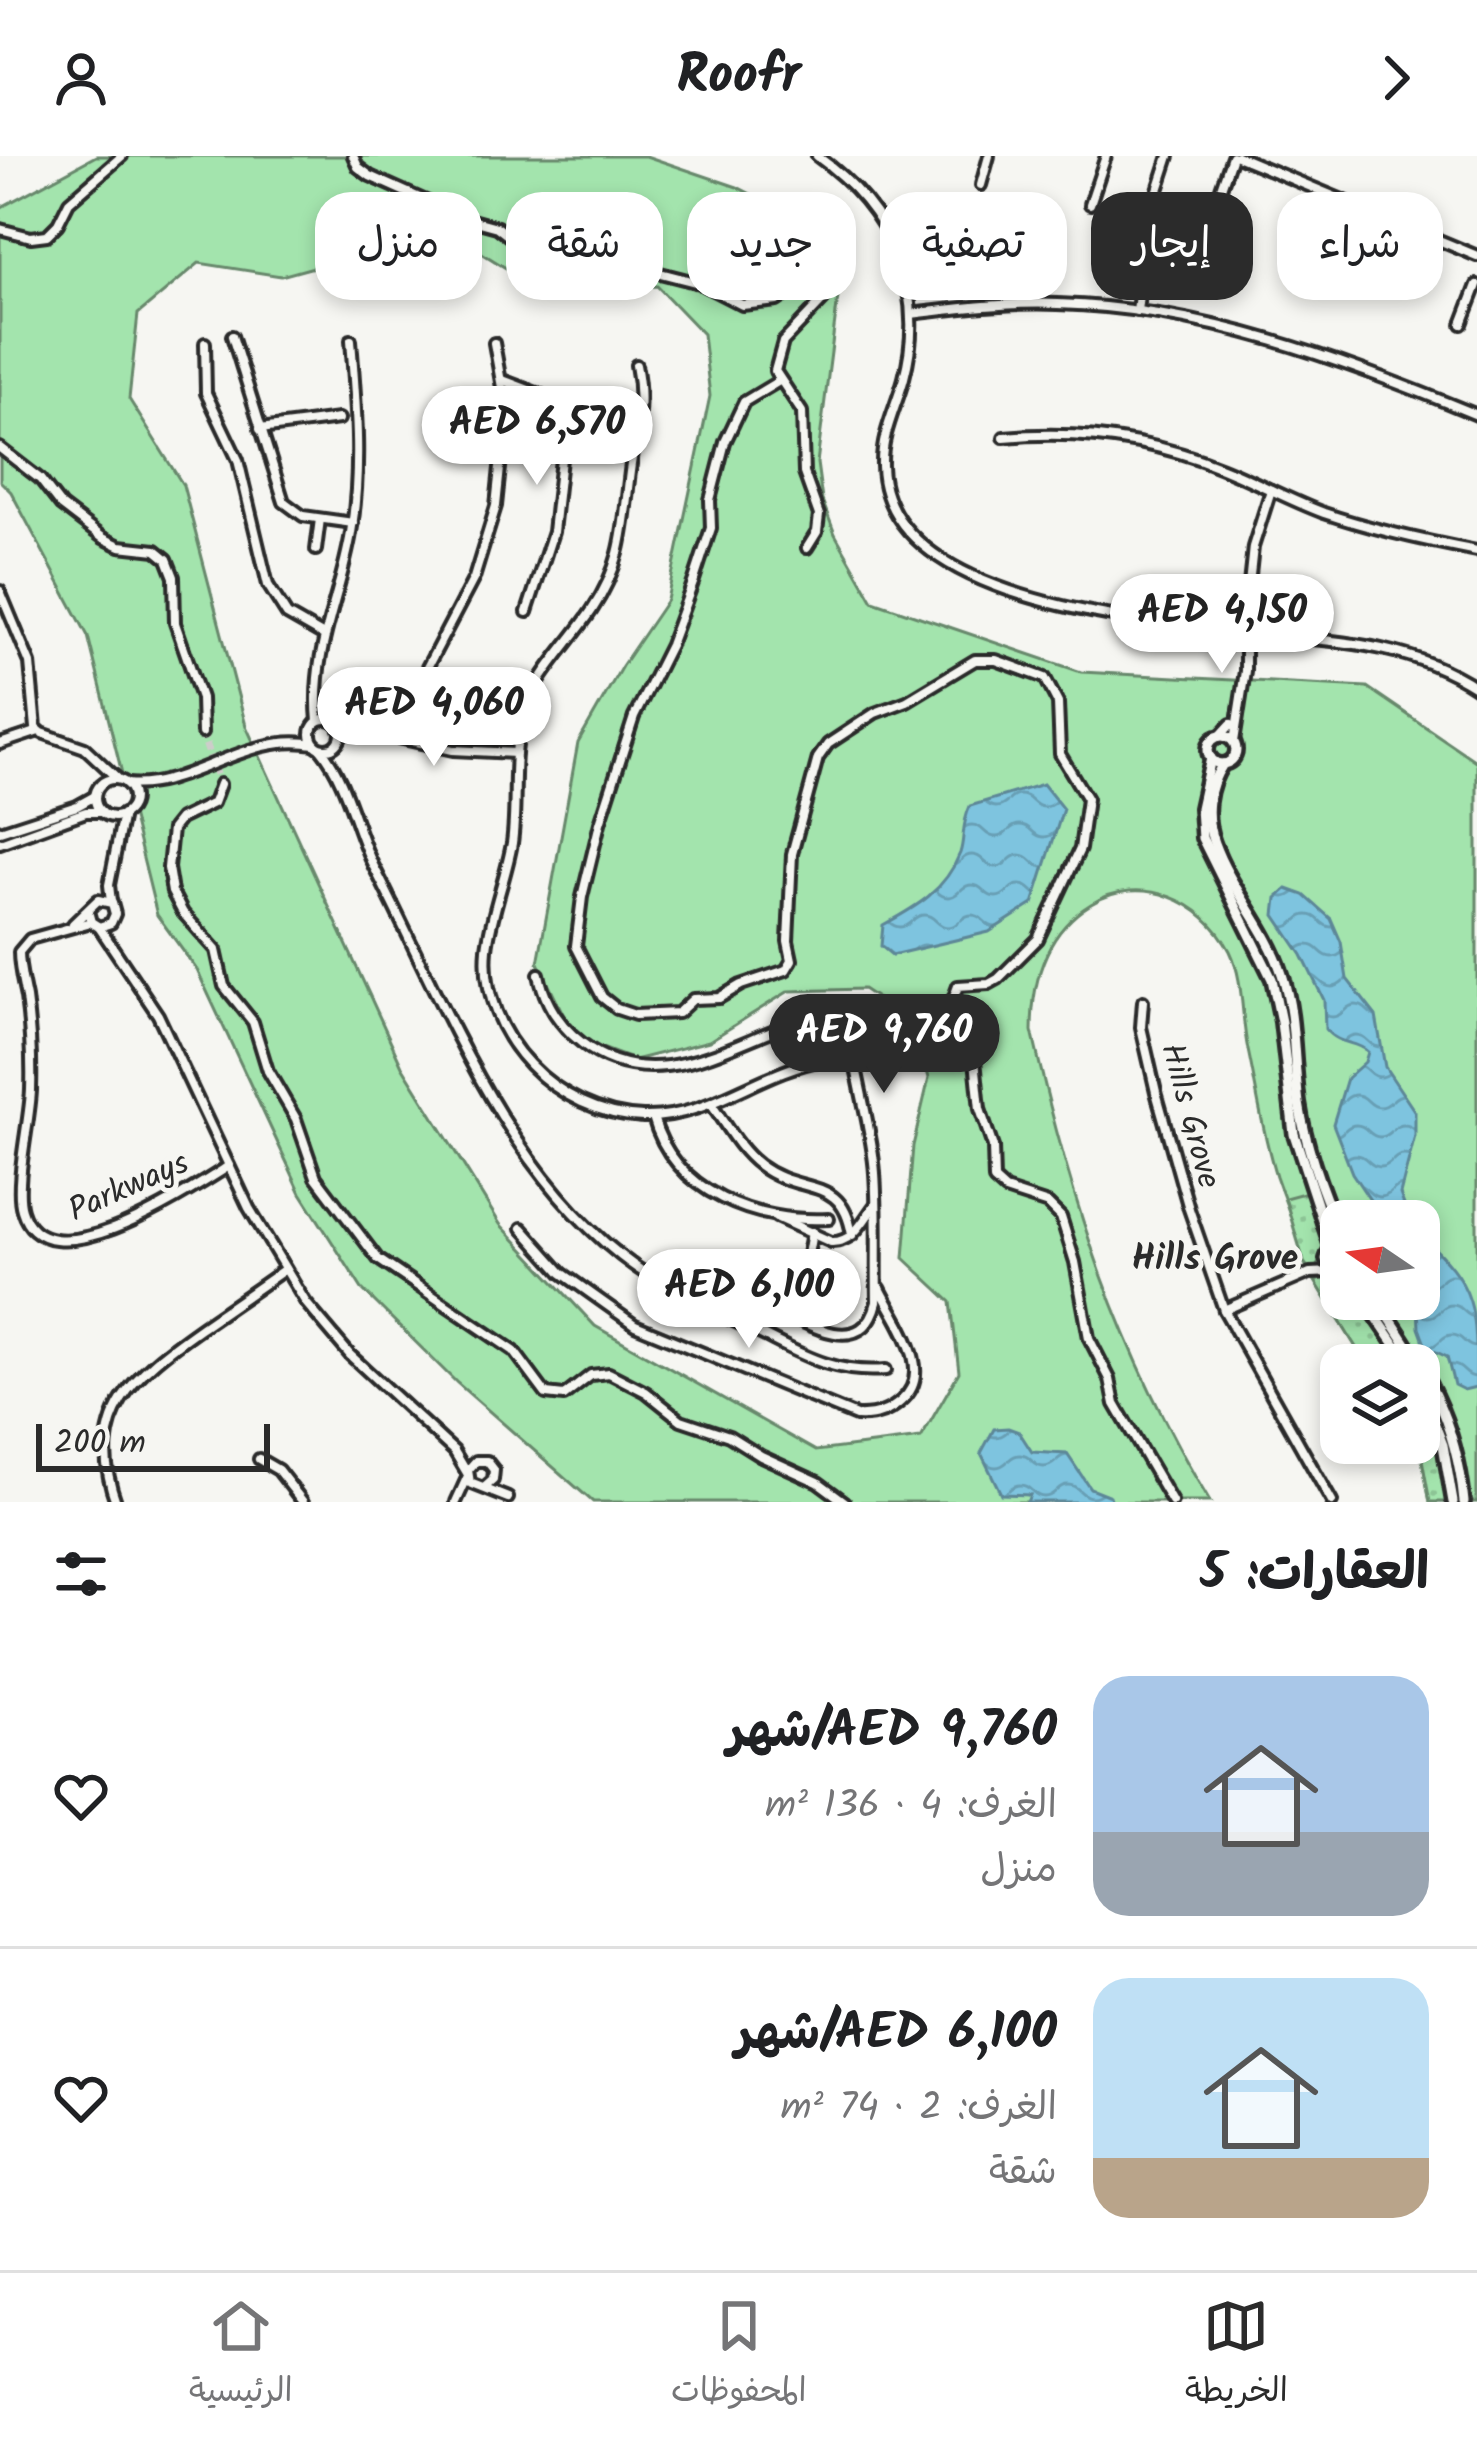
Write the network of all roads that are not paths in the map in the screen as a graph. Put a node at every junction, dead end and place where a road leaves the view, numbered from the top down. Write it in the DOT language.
graph roads {
  1 [pos="122,156"];
  2 [pos="353,156"];
  3 [pos="818,156"];
  4 [pos="988,156"];
  5 [pos="1106,156"];
  6 [pos="1168,156"];
  7 [pos="1235,156"];
  8 [pos="981,185"];
  9 [pos="1221,192"];
  10 [pos="1325,192"];
  11 [pos="1090,204"];
  12 [pos="0,229"];
  13 [pos="1443,242"];
  14 [pos="1477,256"];
  15 [pos="1477,285"];
  16 [pos="1137,310"];
  17 [pos="911,314"];
  18 [pos="1462,324"];
  19 [pos="232,337"];
  20 [pos="351,340"];
  21 [pos="494,343"];
  22 [pos="206,344"];
  23 [pos="636,365"];
  24 [pos="504,381"];
  25 [pos="779,381"];
  26 [pos="1477,415"];
  27 [pos="338,419"];
  28 [pos="260,430"];
  29 [pos="1004,437"];
  30 [pos="0,448"];
  31 [pos="1271,490"];
  32 [pos="320,519"];
  33 [pos="353,524"];
  34 [pos="807,548"];
  35 [pos="316,550"];
  36 [pos="1477,551"];
  37 [pos="0,591"];
  38 [pos="527,612"];
  39 [pos="1245,622"];
  40 [pos="1236,632"];
  41 [pos="322,634"];
  42 [pos="1249,636"];
  43 [pos="1477,688"];
  44 [pos="318,696"];
  45 [pos="1235,717"];
  46 [pos="335,722"];
  47 [pos="315,726"];
  48 [pos="39,731"];
  49 [pos="357,732"];
  50 [pos="202,733"];
  51 [pos="1220,736"];
  52 [pos="410,740"];
  53 [pos="290,741"];
  54 [pos="1234,742"];
  55 [pos="339,743"];
  56 [pos="0,744"];
  57 [pos="318,746"];
  58 [pos="516,754"];
  59 [pos="97,758"];
  60 [pos="1211,758"];
  61 [pos="1223,764"];
  62 [pos="336,770"];
  63 [pos="123,782"];
  64 [pos="102,783"];
  65 [pos="154,784"];
  66 [pos="220,784"];
  67 [pos="96,795"];
  68 [pos="133,801"];
  69 [pos="106,814"];
  70 [pos="123,814"];
  71 [pos="0,831"];
  72 [pos="119,837"];
  73 [pos="0,844"];
  74 [pos="110,880"];
  75 [pos="96,901"];
  76 [pos="112,903"];
  77 [pos="92,920"];
  78 [pos="113,921"];
  79 [pos="115,948"];
  80 [pos="539,974"];
  81 [pos="1143,1000"];
  82 [pos="823,1060"];
  83 [pos="711,1104"];
  84 [pos="653,1117"];
  85 [pos="230,1166"];
  86 [pos="1326,1200"];
  87 [pos="875,1204"];
  88 [pos="775,1216"];
  89 [pos="829,1219"];
  90 [pos="1320,1221"];
  91 [pos="522,1228"];
  92 [pos="812,1232"];
  93 [pos="852,1235"];
  94 [pos="1320,1260"];
  95 [pos="806,1265"];
  96 [pos="285,1269"];
  97 [pos="1310,1274"];
  98 [pos="1320,1274"];
  99 [pos="877,1281"];
  100 [pos="706,1309"];
  101 [pos="1224,1310"];
  102 [pos="1391,1320"];
  103 [pos="886,1370"];
  104 [pos="1440,1436"];
  105 [pos="454,1451"];
  106 [pos="259,1459"];
  107 [pos="476,1461"];
  108 [pos="467,1474"];
  109 [pos="494,1477"];
  110 [pos="483,1487"];
  111 [pos="458,1500"];
  112 [pos="510,1500"];
  113 [pos="116,1502"];
  114 [pos="303,1502"];
  115 [pos="845,1502"];
  116 [pos="1172,1502"];
  117 [pos="1332,1502"];
  118 [pos="1453,1502"];
  119 [pos="1464,1502"];
  1 -- 12 [label="street"];
  2 -- 25 [label="street"];
  3 -- 17 [label="street"];
  4 -- 8 [label="street"];
  5 -- 11 [label="street"];
  6 -- 16 [label="street"];
  7 -- 9 [label="street"];
  7 -- 10 [label="street"];
  13 -- 14 [label="street"];
  15 -- 18 [label="street"];
  16 -- 17 [label="street"];
  16 -- 26 [label="street"];
  17 -- 40 [label="street"];
  19 -- 28 [label="street"];
  20 -- 33 [label="street"];
  21 -- 24 [label="street"];
  22 -- 41 [label="street"];
  23 -- 58 [label="street"];
  24 -- 38 [label="street"];
  24 -- 52 [label="street"];
  25 -- 34 [label="street"];
  25 -- 116 [label="street"];
  27 -- 28 [label="street"];
  28 -- 32 [label="street"];
  29 -- 31 [label="street"];
  30 -- 50 [label="street"];
  31 -- 36 [label="street"];
  31 -- 39 [label="street"];
  32 -- 33 [label="street"];
  32 -- 35 [label="street"];
  33 -- 41 [label="street"];
  37 -- 48 [label="street"];
  39 -- 40 [label="street"];
  39 -- 42 [label="street"];
  40 -- 42 [label="street"];
  41 -- 44 [label="street"];
  42 -- 43 [label="street"];
  42 -- 45 [label="street"];
  44 -- 46 [label="street"];
  44 -- 47 [label="street"];
  45 -- 51 [label="street"];
  45 -- 54 [label="street"];
  46 -- 47 [label="street"];
  46 -- 49 [label="street"];
  46 -- 55 [label="street"];
  47 -- 53 [label="street"];
  47 -- 57 [label="street"];
  48 -- 56 [label="street"];
  48 -- 59 [label="street"];
  49 -- 52 [label="street"];
  49 -- 55 [label="street"];
  51 -- 54 [label="street"];
  51 -- 60 [label="street"];
  52 -- 58 [label="street"];
  53 -- 57 [label="street"];
  53 -- 65 [label="street"];
  54 -- 61 [label="street"];
  55 -- 57 [label="street"];
  55 -- 62 [label="street"];
  57 -- 62 [label="street"];
  58 -- 84 [label="street"];
  59 -- 63 [label="street"];
  59 -- 64 [label="street"];
  60 -- 61 [label="street"];
  60 -- 90 [label="street"];
  61 -- 86 [label="street"];
  62 -- 100 [label="street"];
  63 -- 64 [label="street"];
  63 -- 65 [label="street"];
  63 -- 68 [label="street"];
  64 -- 67 [label="street"];
  65 -- 68 [label="street"];
  66 -- 115 [label="street"];
  67 -- 69 [label="street"];
  67 -- 71 [label="street"];
  68 -- 70 [label="street"];
  69 -- 70 [label="street"];
  69 -- 72 [label="street"];
  69 -- 73 [label="street"];
  70 -- 72 [label="street"];
  72 -- 74 [label="street"];
  74 -- 75 [label="street"];
  74 -- 76 [label="street, Parkways"];
  75 -- 76 [label="street"];
  75 -- 77 [label="street"];
  76 -- 78 [label="street, Parkways"];
  77 -- 78 [label="street"];
  77 -- 79 [label="street, Parkways"];
  77 -- 85 [label="street, Parkways"];
  78 -- 79 [label="street, Parkways"];
  79 -- 85 [label="street, Parkways"];
  80 -- 87 [label="street"];
  81 -- 101 [label="street, Hills Grove"];
  82 -- 83 [label="street"];
  83 -- 84 [label="street"];
  83 -- 93 [label="street"];
  84 -- 88 [label="street"];
  85 -- 96 [label="street, Parkways"];
  87 -- 93 [label="street"];
  87 -- 99 [label="street"];
  88 -- 89 [label="street"];
  88 -- 92 [label="street"];
  91 -- 99 [label="street"];
  92 -- 93 [label="street"];
  92 -- 95 [label="street"];
  94 -- 97 [label="street"];
  96 -- 105 [label="street, Parkways"];
  96 -- 113 [label="street"];
  97 -- 98 [label="street"];
  97 -- 101 [label="street"];
  99 -- 100 [label="street"];
  100 -- 103 [label="street"];
  101 -- 117 [label="street, Hills Grove"];
  102 -- 119 [label="street"];
  104 -- 118 [label="street"];
  105 -- 107 [label="street, Parkways"];
  105 -- 108 [label="street, Parkways"];
  106 -- 114 [label="street"];
  107 -- 108 [label="street"];
  107 -- 109 [label="street, Parkways"];
  108 -- 110 [label="street, Parkways"];
  108 -- 111 [label="street"];
  109 -- 110 [label="street"];
  109 -- 112 [label="street"];
  110 -- 111 [label="street"];
  110 -- 112 [label="street"];
}
